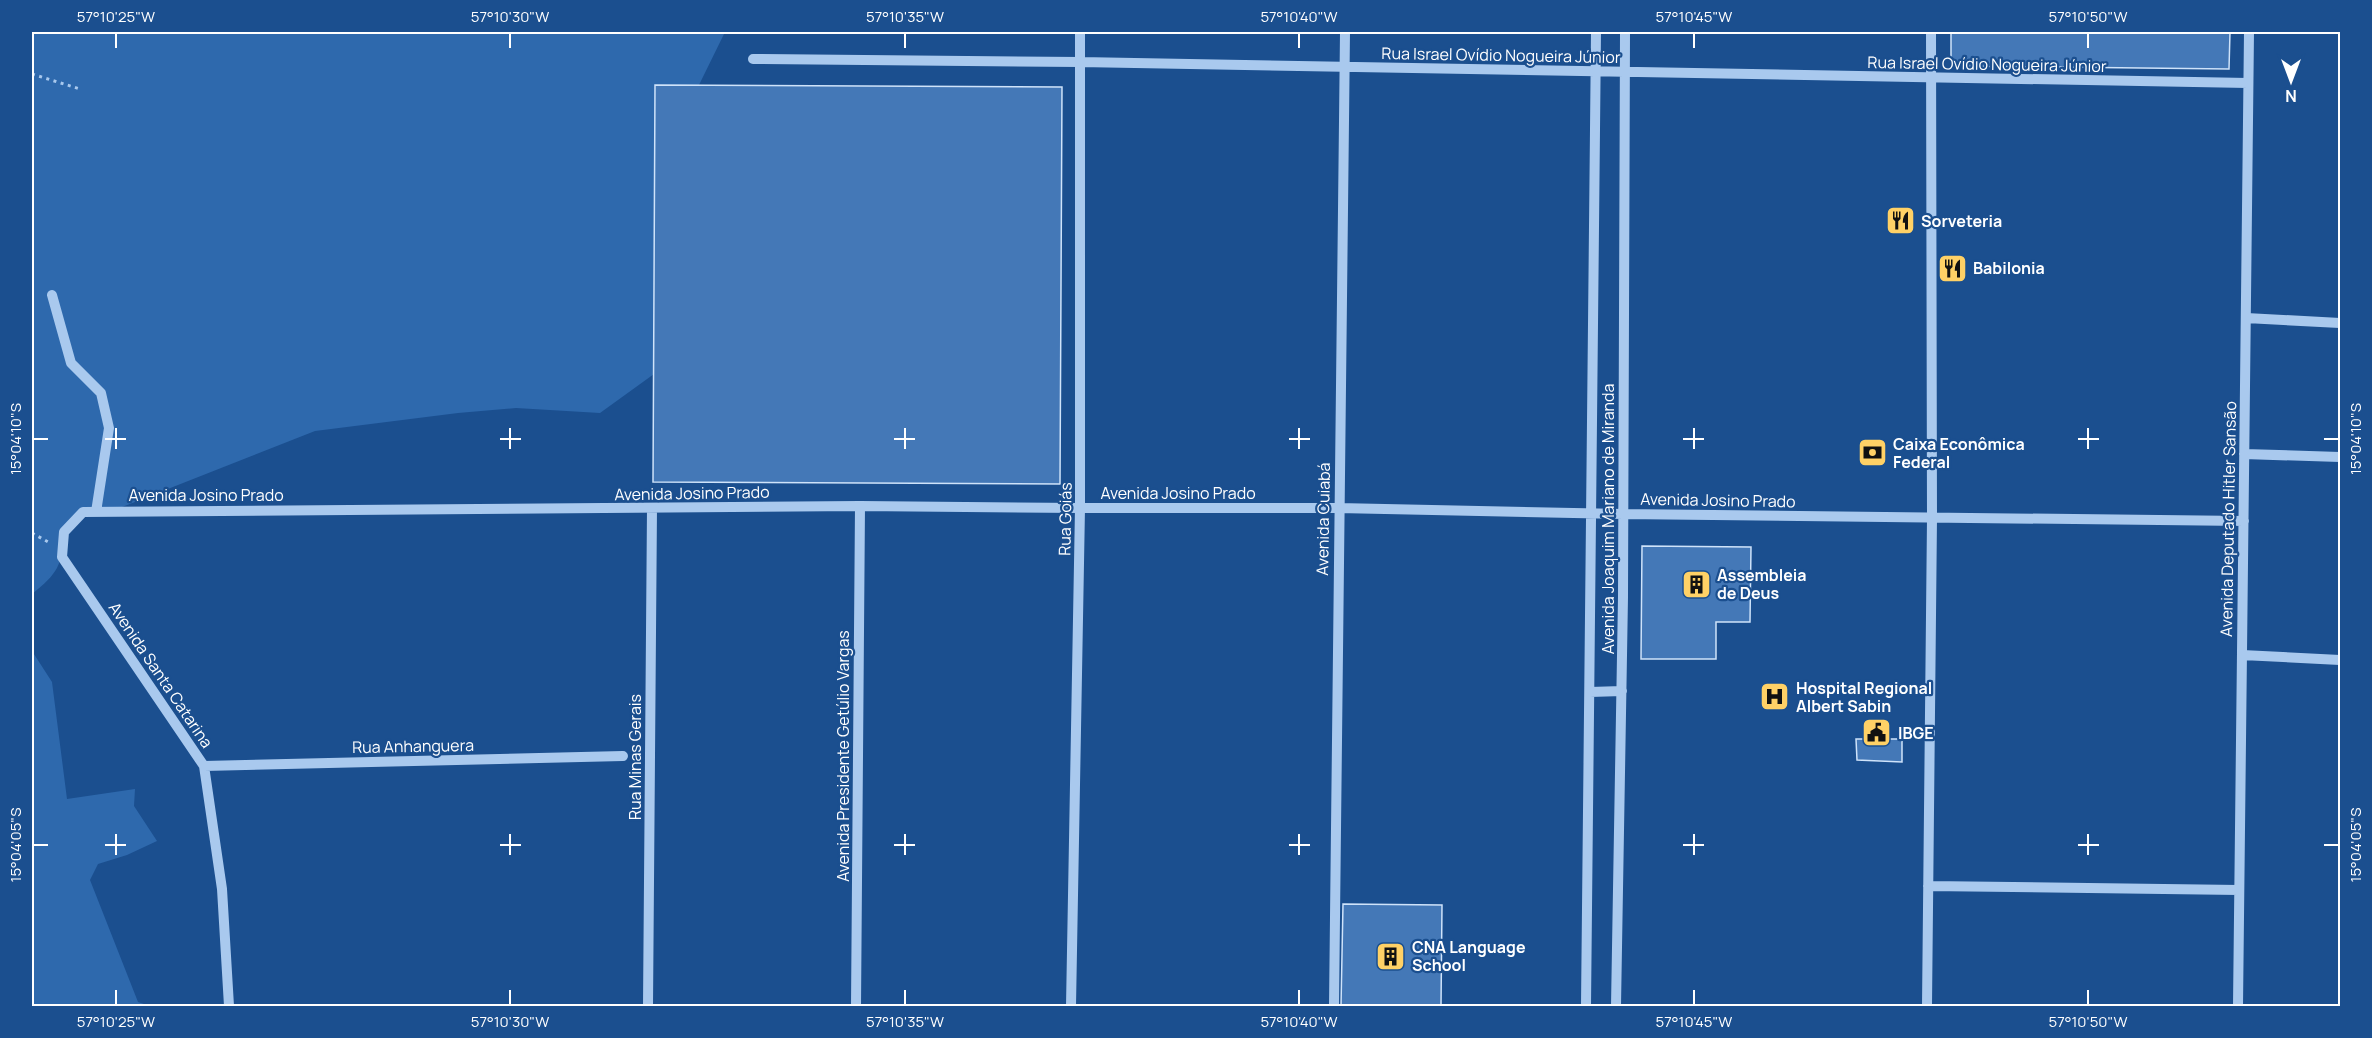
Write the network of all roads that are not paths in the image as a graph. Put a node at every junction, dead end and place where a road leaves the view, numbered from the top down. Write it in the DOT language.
graph roads {
  1 [pos="1080,32"];
  2 [pos="1345,32"];
  3 [pos="1596,32"];
  4 [pos="1625,32"];
  5 [pos="1931,32"];
  6 [pos="2249,32"];
  7 [pos="753,59"];
  8 [pos="1080,62"];
  9 [pos="1344,67"];
  10 [pos="1595,72"];
  11 [pos="1624,72"];
  12 [pos="1930,78"];
  13 [pos="2248,83"];
  14 [pos="52,295"];
  15 [pos="2246,318"];
  16 [pos="2340,323"];
  17 [pos="2244,454"];
  18 [pos="2340,457"];
  19 [pos="860,506"];
  20 [pos="652,508"];
  21 [pos="1080,508"];
  22 [pos="1338,508"];
  23 [pos="96,512"];
  24 [pos="1592,514"];
  25 [pos="1623,514"];
  26 [pos="1932,518"];
  27 [pos="2244,521"];
  28 [pos="2242,655"];
  29 [pos="2340,660"];
  30 [pos="1622,691"];
  31 [pos="1590,692"];
  32 [pos="623,756"];
  33 [pos="204,766"];
  34 [pos="1928,886"];
  35 [pos="2239,890"];
  36 [pos="229,1006"];
  37 [pos="648,1006"];
  38 [pos="856,1006"];
  39 [pos="1071,1006"];
  40 [pos="1334,1006"];
  41 [pos="1586,1006"];
  42 [pos="1616,1006"];
  43 [pos="1927,1006"];
  44 [pos="2238,1006"];
  1 -- 8 [label="street, Rua Goiás"];
  2 -- 9 [label="street, Avenida Cuiabá"];
  3 -- 10 [label="street, Avenida Joaquim Mariano de Miranda"];
  4 -- 11 [label="street, Avenida Joaquim Mariano de Miranda"];
  5 -- 12 [label="street"];
  6 -- 13 [label="street, Avenida Deputado Hitler Sansão"];
  7 -- 8 [label="street, Rua Israel Ovídio Nogueira Júnior"];
  8 -- 9 [label="street, Rua Israel Ovídio Nogueira Júnior"];
  8 -- 21 [label="street, Rua Goiás"];
  9 -- 10 [label="street, Rua Israel Ovídio Nogueira Júnior"];
  9 -- 22 [label="street, Avenida Cuiabá"];
  10 -- 11 [label="street, Rua Israel Ovídio Nogueira Júnior"];
  10 -- 24 [label="street, Avenida Joaquim Mariano de Miranda"];
  11 -- 12 [label="street, Rua Israel Ovídio Nogueira Júnior"];
  11 -- 25 [label="street, Avenida Joaquim Mariano de Miranda"];
  12 -- 13 [label="street, Rua Israel Ovídio Nogueira Júnior"];
  12 -- 26 [label="street"];
  13 -- 15 [label="street, Avenida Deputado Hitler Sansão"];
  14 -- 23 [label="street"];
  15 -- 16 [label="street"];
  15 -- 17 [label="street, Avenida Deputado Hitler Sansão"];
  17 -- 18 [label="street"];
  17 -- 27 [label="street, Avenida Deputado Hitler Sansão"];
  19 -- 20 [label="street, Avenida Josino Prado"];
  19 -- 21 [label="street, Avenida Josino Prado"];
  19 -- 38 [label="street, Avenida Presidente Getúlio Vargas"];
  20 -- 23 [label="street, Avenida Josino Prado"];
  20 -- 37 [label="street, Rua Minas Gerais"];
  21 -- 22 [label="street, Avenida Josino Prado"];
  21 -- 39 [label="street, Rua Goiás"];
  22 -- 24 [label="street, Avenida Josino Prado"];
  22 -- 40 [label="street, Avenida Cuiabá"];
  23 -- 33 [label="street, Avenida Santa Catarina"];
  24 -- 25 [label="street, Avenida Josino Prado"];
  24 -- 31 [label="street, Avenida Joaquim Mariano de Miranda"];
  25 -- 26 [label="street, Avenida Josino Prado"];
  25 -- 30 [label="street, Avenida Joaquim Mariano de Miranda"];
  26 -- 27 [label="street, Avenida Josino Prado"];
  26 -- 34 [label="street"];
  27 -- 28 [label="street, Avenida Deputado Hitler Sansão"];
  28 -- 29 [label="street"];
  28 -- 35 [label="street, Avenida Deputado Hitler Sansão"];
  30 -- 31 [label="street"];
  30 -- 42 [label="street, Avenida Joaquim Mariano de Miranda"];
  31 -- 41 [label="street, Avenida Joaquim Mariano de Miranda"];
  32 -- 33 [label="street, Rua Anhanguera"];
  33 -- 36 [label="street, Avenida Santa Catarina"];
  34 -- 35 [label="street"];
  34 -- 43 [label="street"];
  35 -- 44 [label="street, Avenida Deputado Hitler Sansão"];
}
